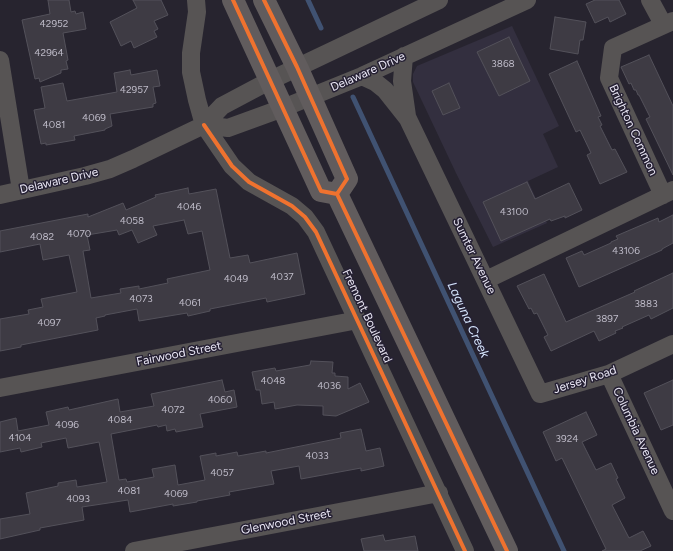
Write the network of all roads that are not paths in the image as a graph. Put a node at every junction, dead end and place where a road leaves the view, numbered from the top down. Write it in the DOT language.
graph roads {
  1 [pos="196,0"];
  2 [pos="233,0"];
  3 [pos="264,0"];
  4 [pos="439,0"];
  5 [pos="527,0"];
  6 [pos="650,0"];
  7 [pos="668,22"];
  8 [pos="404,56"];
  9 [pos="0,60"];
  10 [pos="297,67"];
  11 [pos="362,76"];
  12 [pos="270,80"];
  13 [pos="310,96"];
  14 [pos="283,108"];
  15 [pos="408,119"];
  16 [pos="204,125"];
  17 [pos="21,190"];
  18 [pos="668,192"];
  19 [pos="337,194"];
  20 [pos="0,195"];
  21 [pos="486,280"];
  22 [pos="358,320"];
  23 [pos="673,344"];
  24 [pos="609,374"];
  25 [pos="0,388"];
  26 [pos="540,394"];
  27 [pos="439,493"];
  28 [pos="673,511"];
  29 [pos="134,551"];
  30 [pos="465,551"];
  31 [pos="507,551"];
  1 -- 16 [label="street, Fremont Boulevard"];
  2 -- 12 [label="main road"];
  3 -- 10 [label="main road"];
  4 -- 10 [label="street, Delaware Drive"];
  5 -- 8 [label="street, Delaware Drive"];
  6 -- 7 [label="street, Brighton Common"];
  7 -- 18 [label="street, Brighton Common"];
  8 -- 11 [label="street, Delaware Drive"];
  8 -- 15 [label="street, Sumter Avenue"];
  9 -- 17 [label="street"];
  10 -- 12 [label="street, Delaware Drive"];
  10 -- 13 [label="main road"];
  11 -- 13 [label="street, Delaware Drive"];
  11 -- 15 [label="street, Sumter Avenue"];
  12 -- 14 [label="main road"];
  12 -- 16 [label="street, Delaware Drive"];
  13 -- 14 [label="street, Delaware Drive"];
  13 -- 19 [label="main road"];
  14 -- 16 [label="street, Delaware Drive"];
  14 -- 19 [label="main road"];
  15 -- 21 [label="street, Sumter Avenue"];
  16 -- 17 [label="street, Delaware Drive"];
  16 -- 22 [label="street, Fremont Boulevard"];
  17 -- 20 [label="street, Delaware Drive"];
  18 -- 21 [label="street, Brighton Common"];
  19 -- 31 [label="main road, Fremont Boulevard"];
  21 -- 26 [label="street, Sumter Avenue"];
  22 -- 25 [label="street, Fairwood Street"];
  22 -- 27 [label="street, Fremont Boulevard"];
  23 -- 24 [label="street, Jersey Road"];
  24 -- 26 [label="street, Jersey Road"];
  24 -- 28 [label="street, Columbia Avenue"];
  27 -- 29 [label="street, Glenwood Street"];
  27 -- 30 [label="street, Fremont Boulevard"];
}
